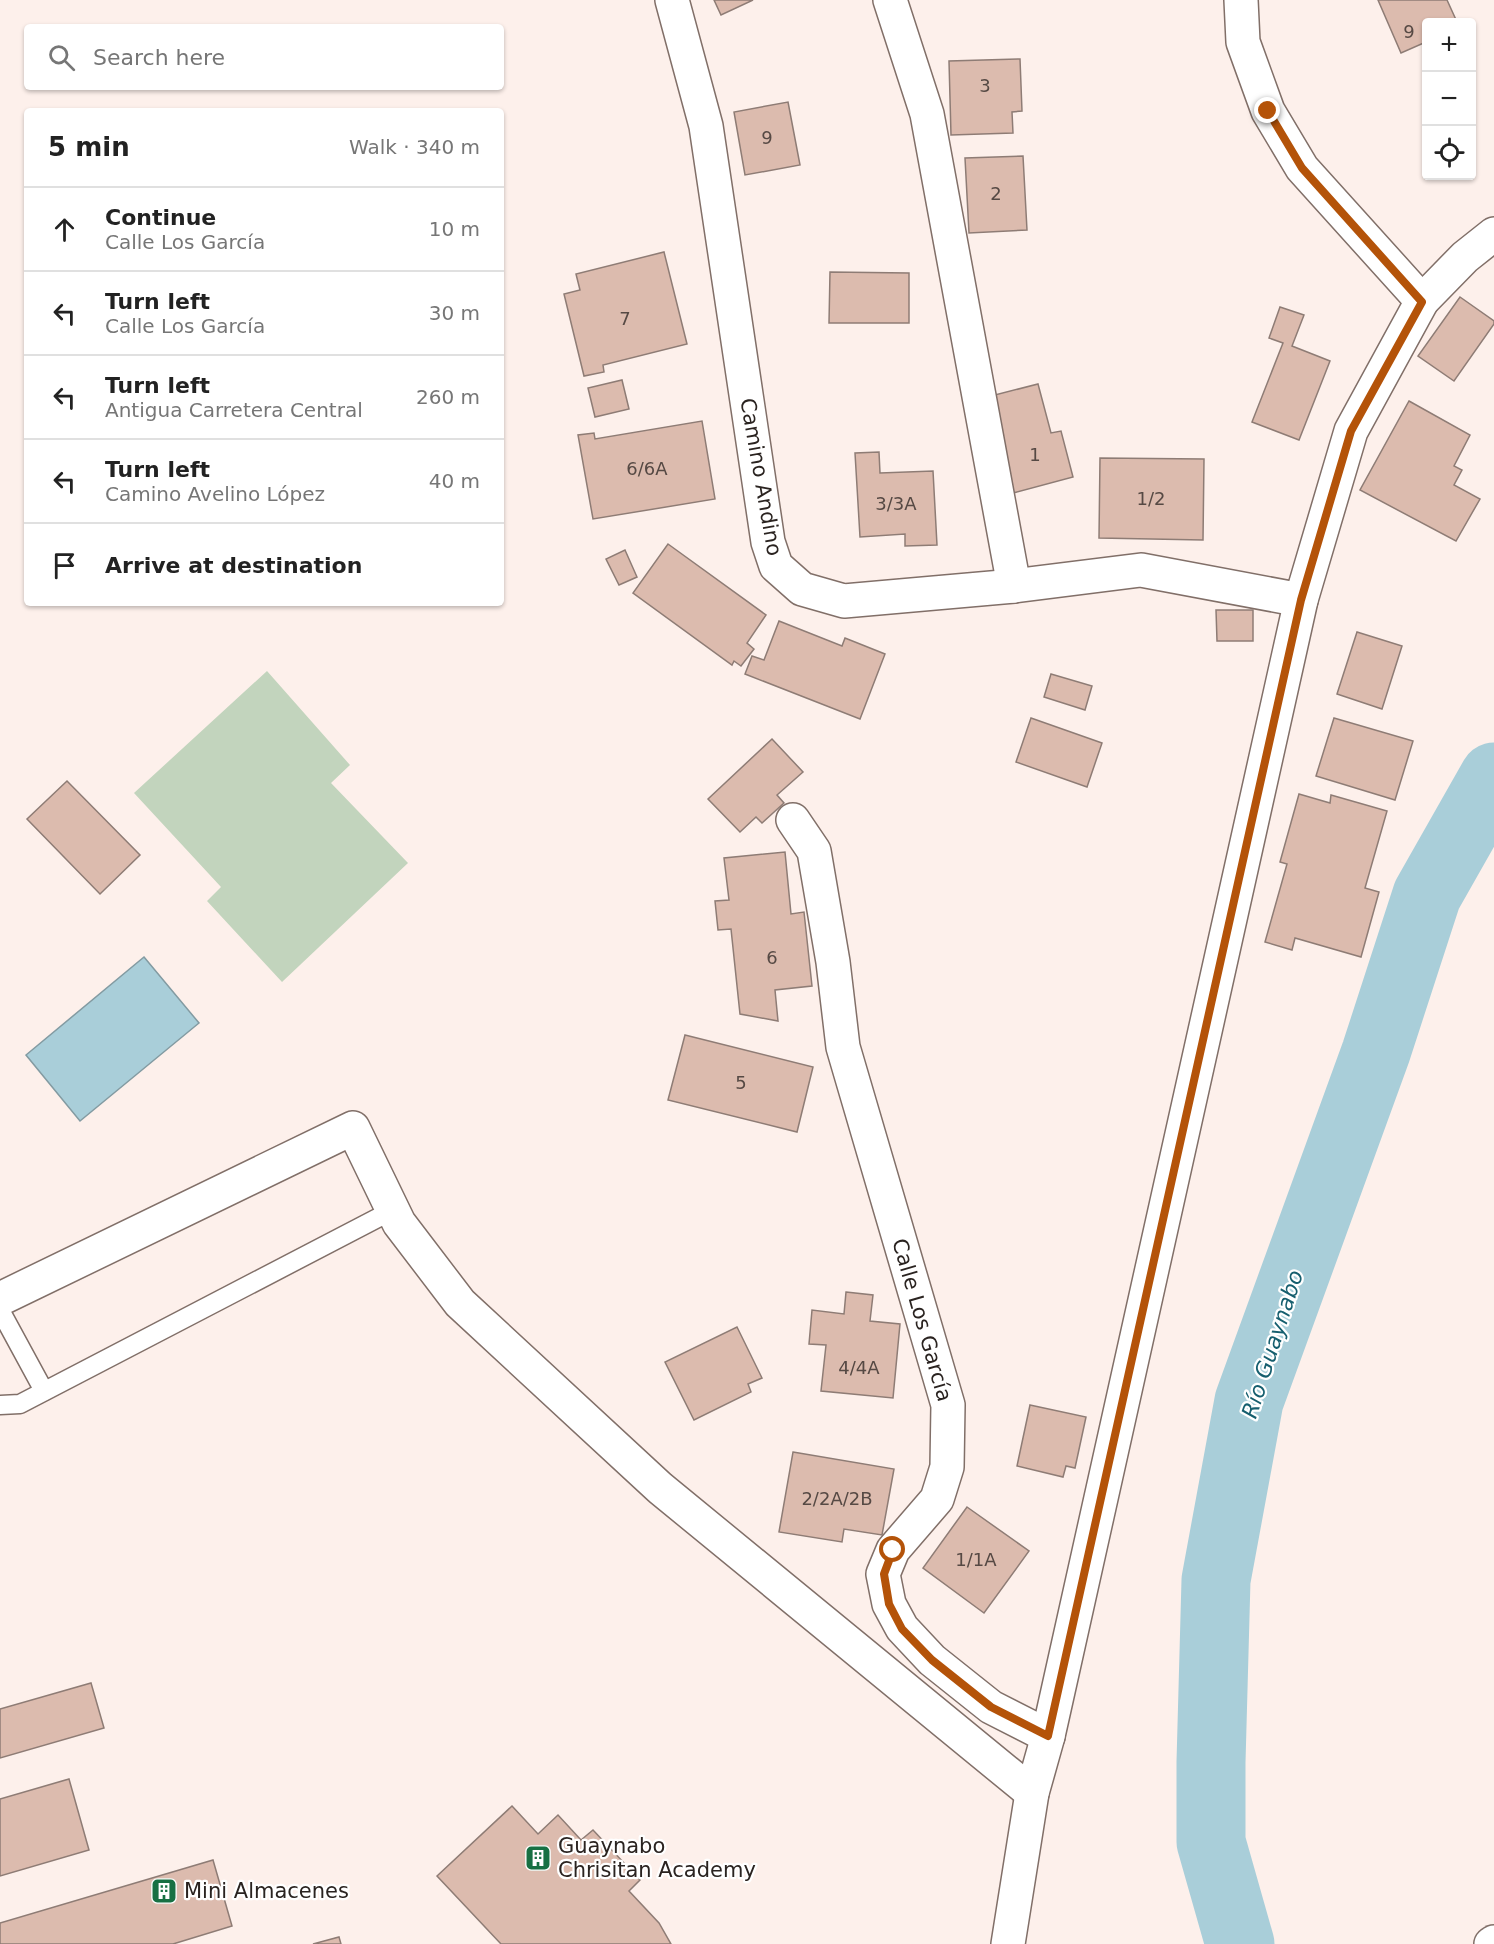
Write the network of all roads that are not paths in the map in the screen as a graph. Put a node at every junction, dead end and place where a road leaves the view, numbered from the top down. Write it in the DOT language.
graph roads {
  1 [pos="672,0"];
  2 [pos="890,0"];
  3 [pos="1241,0"];
  4 [pos="1494,234"];
  5 [pos="1422,302"];
  6 [pos="1014,586"];
  7 [pos="1301,600"];
  8 [pos="793,820"];
  9 [pos="393,1210"];
  10 [pos="0,1299"];
  11 [pos="0,1310"];
  12 [pos="45,1391"];
  13 [pos="0,1405"];
  14 [pos="1048,1736"];
  15 [pos="1032,1793"];
  16 [pos="1008,1944"];
  1 -- 6 [label="street, Camino Andino"];
  2 -- 6 [label="street"];
  3 -- 5 [label="street"];
  4 -- 5 [label="street"];
  5 -- 7 [label="street"];
  6 -- 7 [label="street, Camino Andino"];
  7 -- 14 [label="street"];
  8 -- 14 [label="street, Calle Los García"];
  9 -- 10 [label="street"];
  9 -- 12 [label="lane"];
  9 -- 15 [label="street"];
  11 -- 12 [label="lane"];
  12 -- 13 [label="lane"];
  14 -- 15 [label="street"];
  15 -- 16 [label="street"];
}
